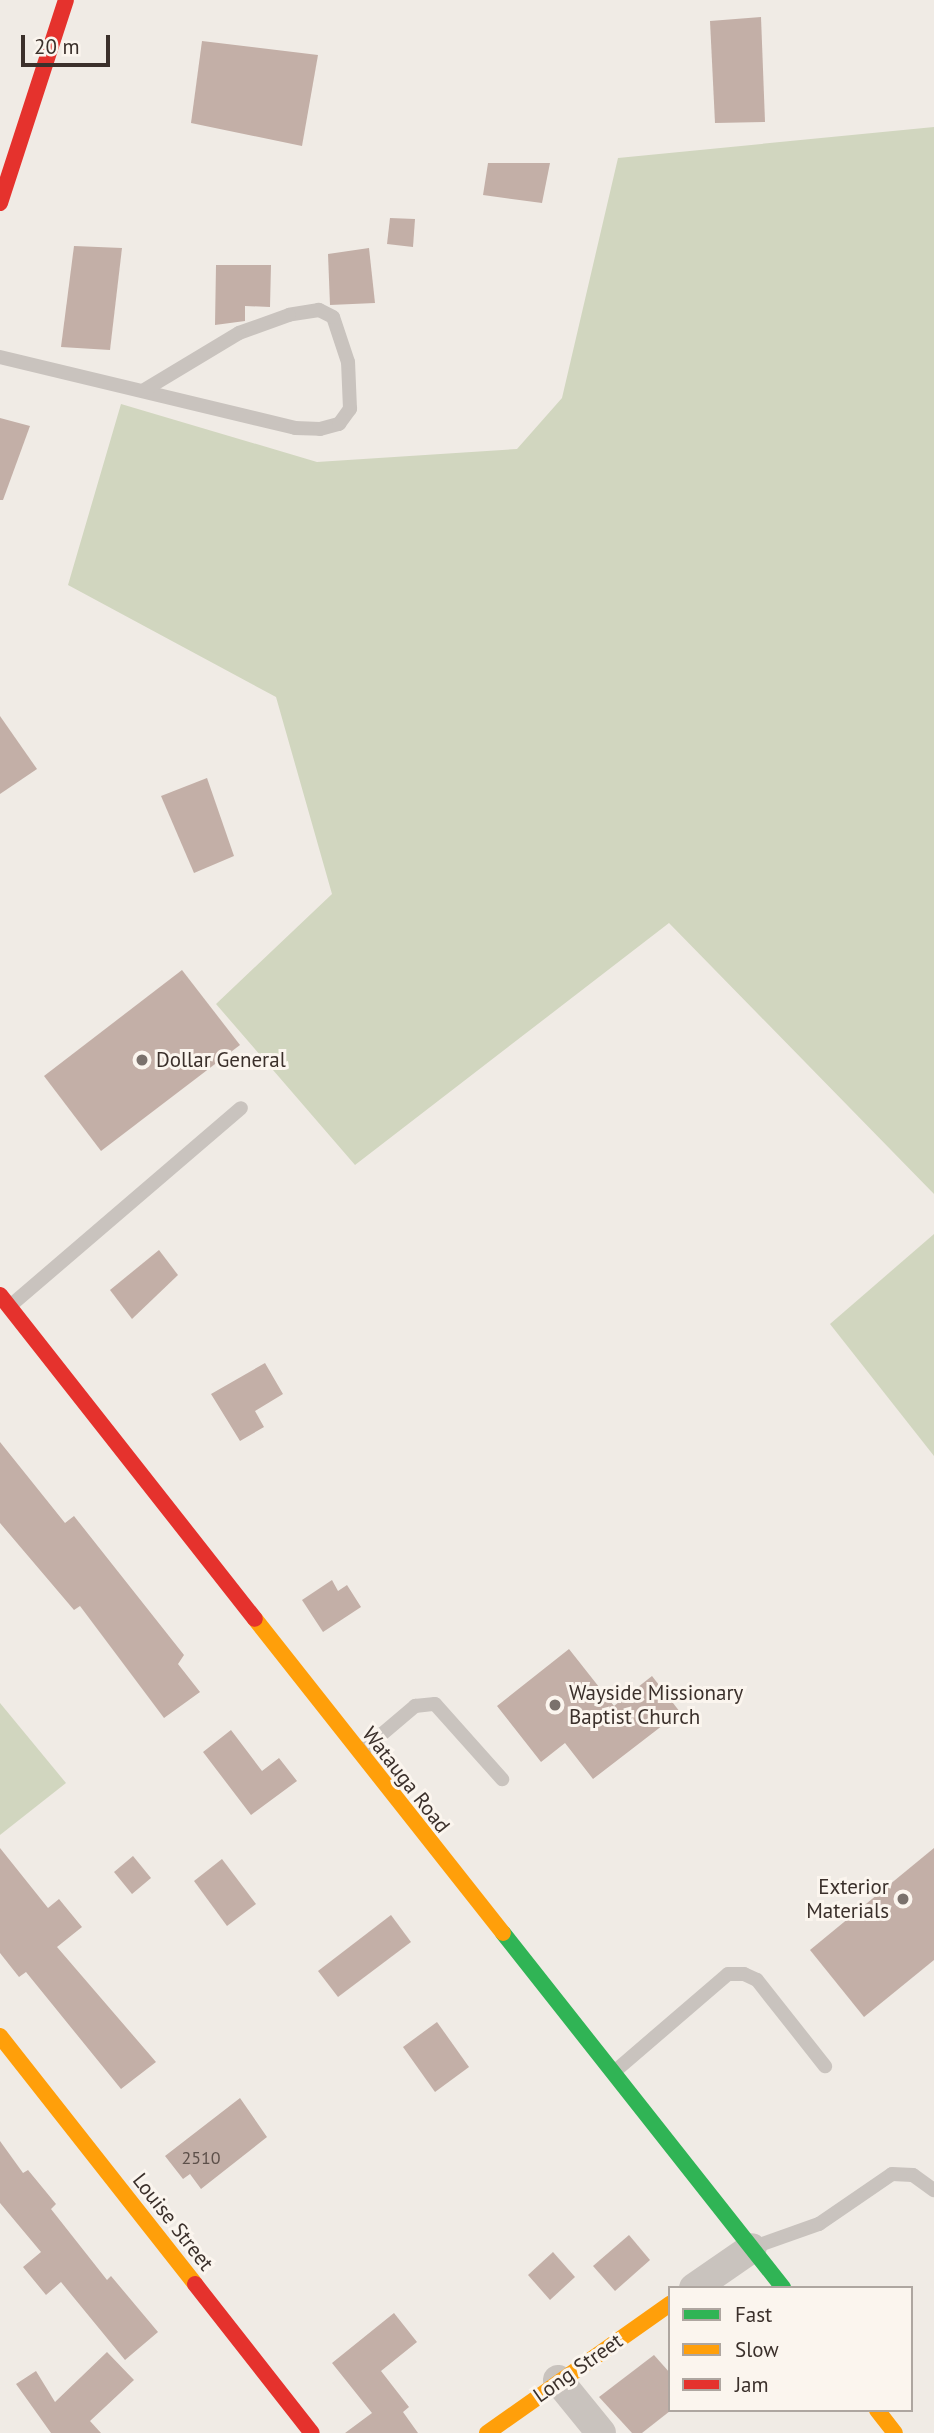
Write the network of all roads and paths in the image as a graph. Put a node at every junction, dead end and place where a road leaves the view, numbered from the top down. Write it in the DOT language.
graph roads {
  1 [pos="66,0"];
  2 [pos="0,203"];
  3 [pos="0,358"];
  4 [pos="144,390"];
  5 [pos="241,1108"];
  6 [pos="4,1301"];
  7 [pos="358,1754"];
  8 [pos="502,1779"];
  9 [pos="0,2036"];
  10 [pos="825,2066"];
  11 [pos="613,2073"];
  12 [pos="934,2190"];
  13 [pos="752,2248"];
  14 [pos="697,2286"];
  15 [pos="781,2286"];
  16 [pos="668,2305"];
  17 [pos="558,2380"];
  18 [pos="879,2412"];
  19 [pos="313,2433"];
  20 [pos="487,2433"];
  21 [pos="601,2433"];
  22 [pos="895,2433"];
  1 -- 2 [label="main road"];
  3 -- 4 [label="lane"];
  4 -- 4 [label="lane"];
  5 -- 6 [label="lane"];
  6 -- 7 [label="main road, Watauga Road"];
  7 -- 8 [label="lane"];
  7 -- 11 [label="main road, Watauga Road"];
  9 -- 19 [label="main road, Louise Street"];
  10 -- 11 [label="lane"];
  11 -- 13 [label="main road, Watauga Road"];
  12 -- 13 [label="lane"];
  13 -- 14 [label="street"];
  13 -- 15 [label="main road, Watauga Road"];
  16 -- 17 [label="main road, Long Street"];
  17 -- 20 [label="main road, Long Street"];
  17 -- 21 [label="street"];
  18 -- 22 [label="main road"];
}
